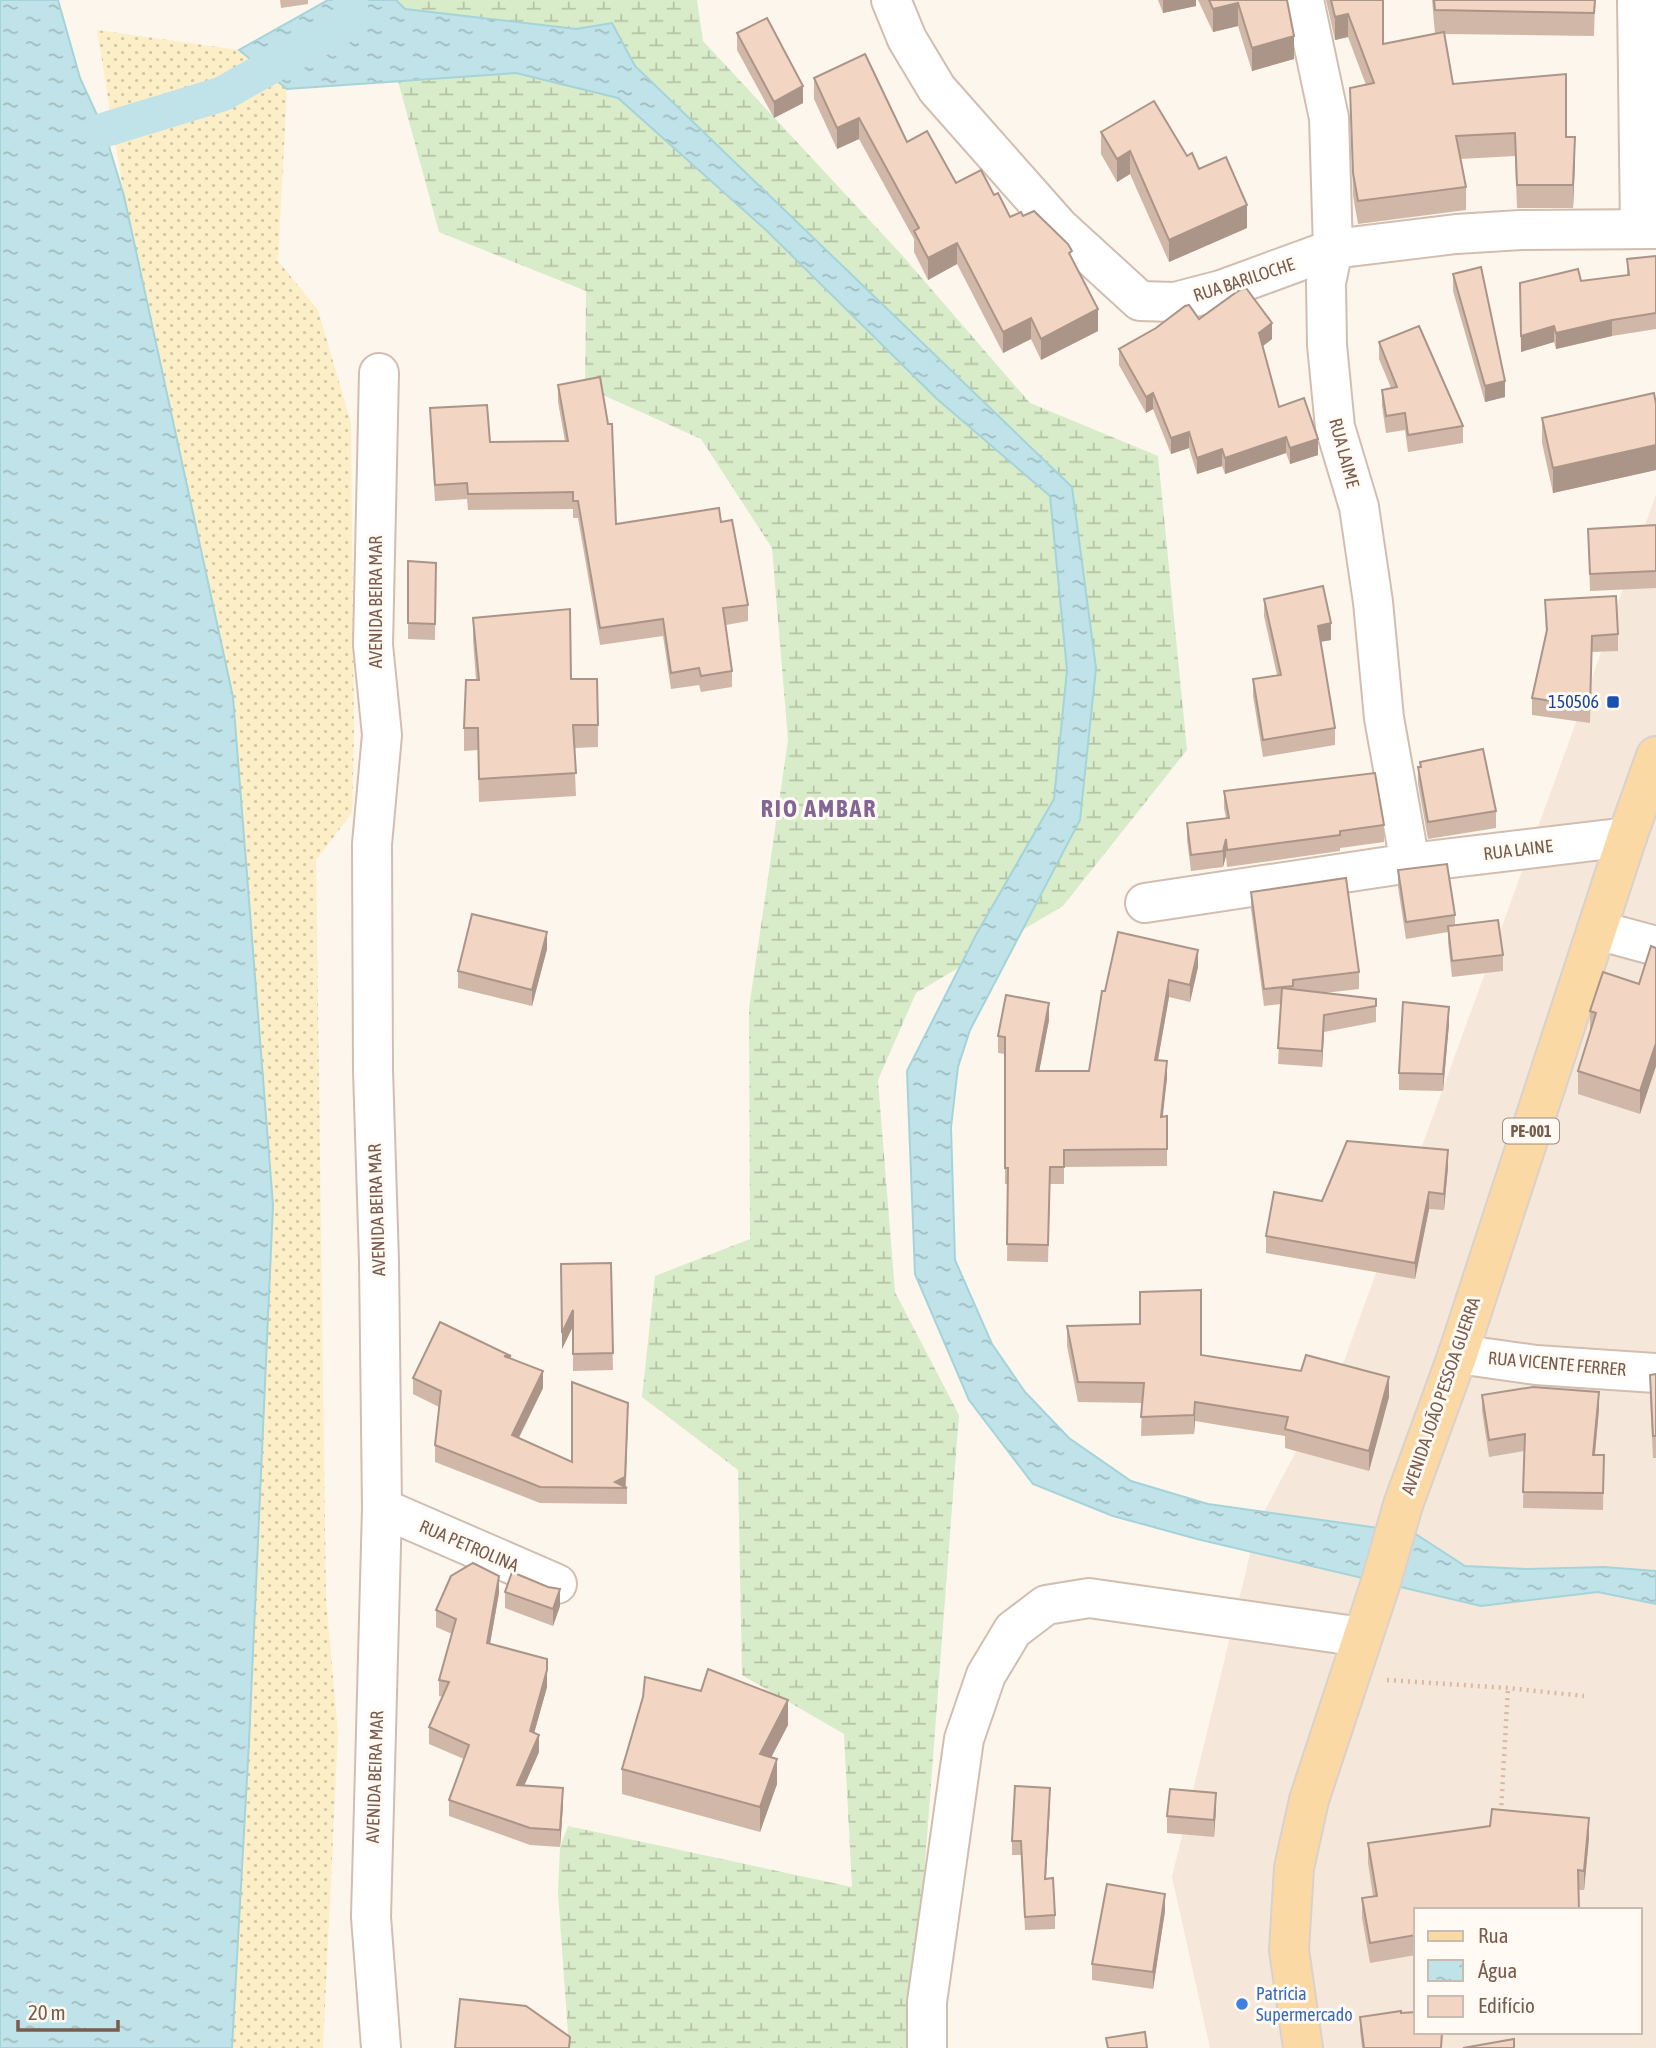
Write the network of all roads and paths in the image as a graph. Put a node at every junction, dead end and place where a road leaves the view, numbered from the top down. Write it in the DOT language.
graph roads {
  1 [pos="891,0"];
  2 [pos="1304,0"];
  3 [pos="1637,0"];
  4 [pos="1648,229"];
  5 [pos="1333,249"];
  6 [pos="379,373"];
  7 [pos="1656,755"];
  8 [pos="1627,837"];
  9 [pos="1410,863"];
  10 [pos="1145,903"];
  11 [pos="1597,930"];
  12 [pos="1656,946"];
  13 [pos="1458,1353"];
  14 [pos="1656,1373"];
  15 [pos="382,1508"];
  16 [pos="557,1584"];
  17 [pos="1362,1637"];
  18 [pos="1348,1678"];
  19 [pos="1508,1688"];
  20 [pos="1584,1696"];
  21 [pos="1500,1817"];
  22 [pos="381,2048"];
  23 [pos="927,2048"];
  24 [pos="1303,2048"];
  1 -- 5 [label="street, RUA BARILOCHE"];
  2 -- 5 [label="street, RUA LAIME"];
  3 -- 4 [label="street"];
  4 -- 5 [label="street, RUA BARILOCHE"];
  5 -- 9 [label="street, RUA LAIME"];
  6 -- 15 [label="street, AVENIDA BEIRA MAR"];
  7 -- 8 [label="main road, AVENIDA JOÃO PESSOA GUERRA / PE-001"];
  8 -- 9 [label="street, RUA LAINE"];
  8 -- 11 [label="main road, AVENIDA JOÃO PESSOA GUERRA / PE-001"];
  9 -- 10 [label="street, RUA LAINE"];
  11 -- 12 [label="street"];
  11 -- 13 [label="main road, AVENIDA JOÃO PESSOA GUERRA / PE-001"];
  13 -- 14 [label="street, RUA VICENTE FERRER"];
  13 -- 17 [label="main road, AVENIDA JOÃO PESSOA GUERRA / PE-001"];
  15 -- 16 [label="street, RUA PETROLINA"];
  15 -- 22 [label="street, AVENIDA BEIRA MAR"];
  17 -- 18 [label="main road, AVENIDA JOÃO PESSOA GUERRA"];
  17 -- 23 [label="street"];
  18 -- 19 [label="path"];
  18 -- 24 [label="main road, AVENIDA JOÃO PESSOA GUERRA"];
  19 -- 20 [label="path"];
  19 -- 21 [label="path"];
}
